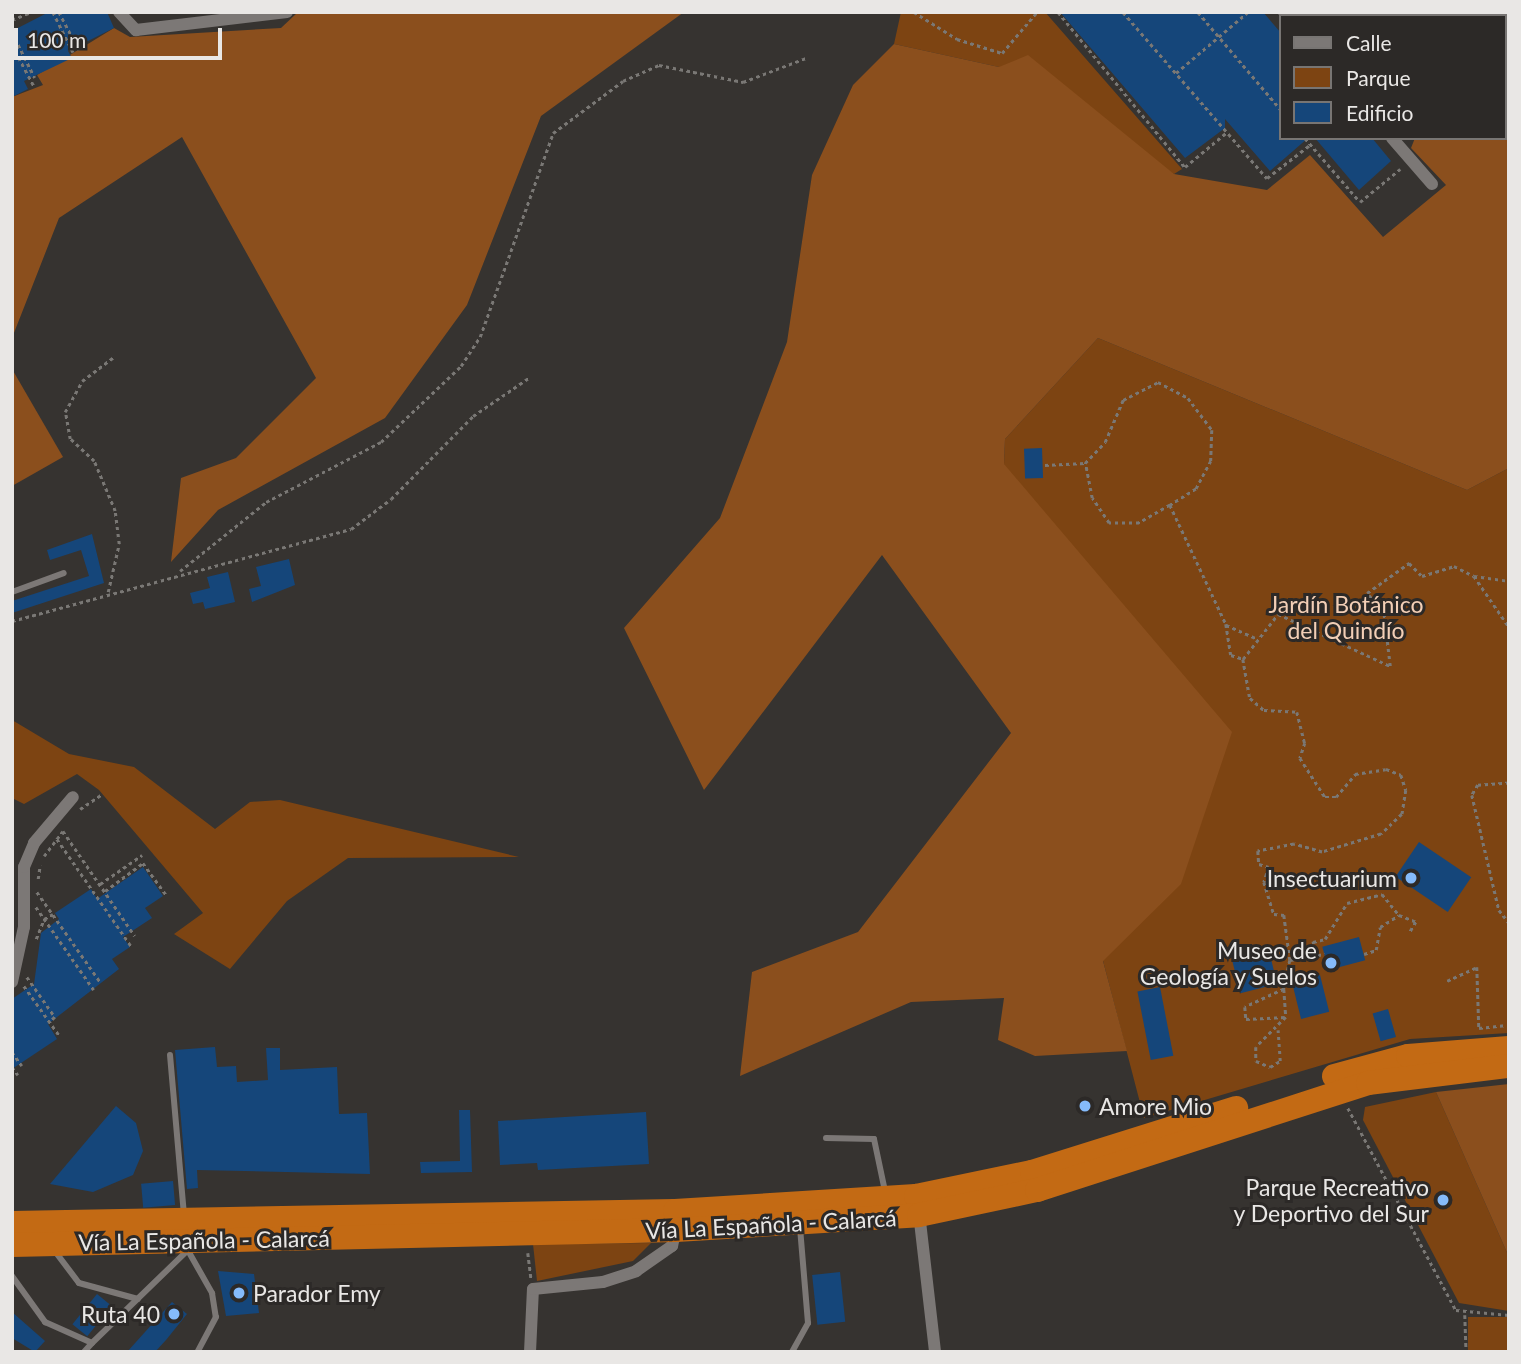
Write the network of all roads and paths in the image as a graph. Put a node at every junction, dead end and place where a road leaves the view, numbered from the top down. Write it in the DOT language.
graph roads {
  1 [pos="31,12"];
  2 [pos="53,12"];
  3 [pos="59,12"];
  4 [pos="118,12"];
  5 [pos="287,12"];
  6 [pos="914,12"];
  7 [pos="1037,12"];
  8 [pos="1058,12"];
  9 [pos="1123,12"];
  10 [pos="1198,12"];
  11 [pos="1248,12"];
  12 [pos="12,20"];
  13 [pos="12,32"];
  14 [pos="1219,37"];
  15 [pos="12,45"];
  16 [pos="79,50"];
  17 [pos="73,52"];
  18 [pos="806,58"];
  19 [pos="1176,74"];
  20 [pos="35,78"];
  21 [pos="34,86"];
  22 [pos="1280,109"];
  23 [pos="1227,132"];
  24 [pos="1308,140"];
  25 [pos="1394,140"];
  26 [pos="1311,144"];
  27 [pos="1395,158"];
  28 [pos="1432,184"];
  29 [pos="115,356"];
  30 [pos="530,377"];
  31 [pos="1085,463"];
  32 [pos="1045,465"];
  33 [pos="1170,505"];
  34 [pos="180,571"];
  35 [pos="64,573"];
  36 [pos="1474,576"];
  37 [pos="1509,580"];
  38 [pos="12,592"];
  39 [pos="108,592"];
  40 [pos="12,621"];
  41 [pos="1226,624"];
  42 [pos="1509,627"];
  43 [pos="1255,638"];
  44 [pos="1243,659"];
  45 [pos="1509,783"];
  46 [pos="100,795"];
  47 [pos="73,797"];
  48 [pos="78,811"];
  49 [pos="71,821"];
  50 [pos="63,831"];
  51 [pos="57,839"];
  52 [pos="142,855"];
  53 [pos="100,884"];
  54 [pos="104,890"];
  55 [pos="36,891"];
  56 [pos="96,895"];
  57 [pos="166,895"];
  58 [pos="47,906"];
  59 [pos="40,912"];
  60 [pos="53,915"];
  61 [pos="1399,915"];
  62 [pos="44,919"];
  63 [pos="1509,923"];
  64 [pos="1410,932"];
  65 [pos="135,936"];
  66 [pos="131,946"];
  67 [pos="1324,954"];
  68 [pos="1364,954"];
  69 [pos="1309,957"];
  70 [pos="1290,960"];
  71 [pos="87,963"];
  72 [pos="79,970"];
  73 [pos="18,979"];
  74 [pos="1447,981"];
  75 [pos="101,983"];
  76 [pos="1284,989"];
  77 [pos="94,990"];
  78 [pos="1286,1017"];
  79 [pos="50,1022"];
  80 [pos="1509,1025"];
  81 [pos="1278,1030"];
  82 [pos="59,1035"];
  83 [pos="1509,1048"];
  84 [pos="12,1052"];
  85 [pos="170,1055"];
  86 [pos="22,1066"];
  87 [pos="1509,1066"];
  88 [pos="12,1067"];
  89 [pos="18,1075"];
  90 [pos="1343,1091"];
  91 [pos="826,1138"];
  92 [pos="918,1206"];
  93 [pos="887,1208"];
  94 [pos="676,1220"];
  95 [pos="12,1223"];
  96 [pos="800,1225"];
  97 [pos="525,1233"];
  98 [pos="186,1238"];
  99 [pos="51,1243"];
  100 [pos="12,1247"];
  101 [pos="12,1276"];
  102 [pos="533,1289"];
  103 [pos="138,1299"];
  104 [pos="1465,1315"];
  105 [pos="1509,1315"];
  106 [pos="92,1343"];
  107 [pos="84,1352"];
  108 [pos="197,1352"];
  109 [pos="530,1352"];
  110 [pos="792,1352"];
  111 [pos="934,1352"];
  112 [pos="1466,1352"];
  1 -- 12 [label="path"];
  2 -- 17 [label="path"];
  3 -- 16 [label="path"];
  4 -- 5 [label="street"];
  6 -- 7 [label="path"];
  8 -- 23 [label="path"];
  9 -- 19 [label="path"];
  10 -- 14 [label="path"];
  11 -- 14 [label="path"];
  13 -- 20 [label="path"];
  14 -- 19 [label="path"];
  14 -- 22 [label="path"];
  15 -- 21 [label="path"];
  18 -- 34 [label="path"];
  19 -- 23 [label="path"];
  23 -- 26 [label="path"];
  24 -- 26 [label="path"];
  25 -- 28 [label="street"];
  26 -- 27 [label="path"];
  29 -- 39 [label="path"];
  30 -- 34 [label="path"];
  31 -- 32 [label="path"];
  31 -- 33 [label="path"];
  31 -- 33 [label="path"];
  33 -- 41 [label="path"];
  34 -- 39 [label="path"];
  35 -- 38 [label="lane"];
  36 -- 37 [label="path"];
  36 -- 42 [label="path"];
  36 -- 43 [label="path"];
  39 -- 40 [label="path"];
  41 -- 43 [label="path"];
  41 -- 44 [label="path"];
  43 -- 44 [label="path"];
  44 -- 70 [label="path"];
  45 -- 63 [label="path"];
  46 -- 48 [label="path"];
  47 -- 73 [label="street"];
  49 -- 50 [label="path"];
  50 -- 51 [label="path"];
  50 -- 53 [label="path"];
  51 -- 55 [label="path"];
  51 -- 56 [label="path"];
  52 -- 53 [label="path"];
  53 -- 54 [label="path"];
  54 -- 56 [label="path"];
  54 -- 57 [label="path"];
  54 -- 65 [label="path"];
  55 -- 58 [label="path"];
  55 -- 59 [label="path"];
  56 -- 66 [label="path"];
  58 -- 59 [label="path"];
  58 -- 60 [label="path"];
  59 -- 62 [label="path"];
  60 -- 62 [label="path"];
  60 -- 71 [label="path"];
  61 -- 64 [label="path"];
  61 -- 68 [label="path"];
  61 -- 69 [label="path"];
  62 -- 72 [label="path"];
  67 -- 69 [label="path"];
  69 -- 70 [label="path"];
  70 -- 76 [label="path"];
  71 -- 72 [label="path"];
  71 -- 75 [label="path"];
  72 -- 77 [label="path"];
  73 -- 79 [label="path"];
  73 -- 79 [label="path"];
  74 -- 80 [label="path"];
  76 -- 78 [label="path"];
  76 -- 78 [label="path"];
  78 -- 81 [label="path"];
  79 -- 82 [label="path"];
  81 -- 81 [label="path"];
  83 -- 92 [label="highway, Vía La Española - Calarcá"];
  84 -- 86 [label="path"];
  85 -- 98 [label="lane"];
  87 -- 90 [label="highway, Vía La Española - Calarcá"];
  88 -- 89 [label="path"];
  90 -- 92 [label="highway, Vía La Española - Calarcá"];
  90 -- 104 [label="path"];
  91 -- 93 [label="lane"];
  92 -- 93 [label="highway, Vía La Española - Calarcá"];
  92 -- 111 [label="street"];
  93 -- 94 [label="highway, Vía La Española - Calarcá"];
  93 -- 96 [label="highway, Vía La Española - Calarcá"];
  94 -- 96 [label="highway, Vía La Española - Calarcá"];
  94 -- 97 [label="highway, Vía La Española - Calarcá"];
  94 -- 98 [label="highway, Vía La Española - Calarcá"];
  94 -- 102 [label="street"];
  95 -- 98 [label="highway, Vía La Española - Calarcá"];
  96 -- 110 [label="lane"];
  97 -- 98 [label="highway, Vía La Española - Calarcá"];
  97 -- 102 [label="path"];
  98 -- 99 [label="highway, Vía La Española - Calarcá"];
  98 -- 103 [label="lane"];
  98 -- 108 [label="lane"];
  99 -- 100 [label="highway, Vía La Española - Calarcá"];
  99 -- 103 [label="lane"];
  101 -- 106 [label="lane"];
  102 -- 109 [label="street"];
  103 -- 106 [label="lane"];
  104 -- 105 [label="path"];
  104 -- 112 [label="path"];
  106 -- 107 [label="lane"];
}
